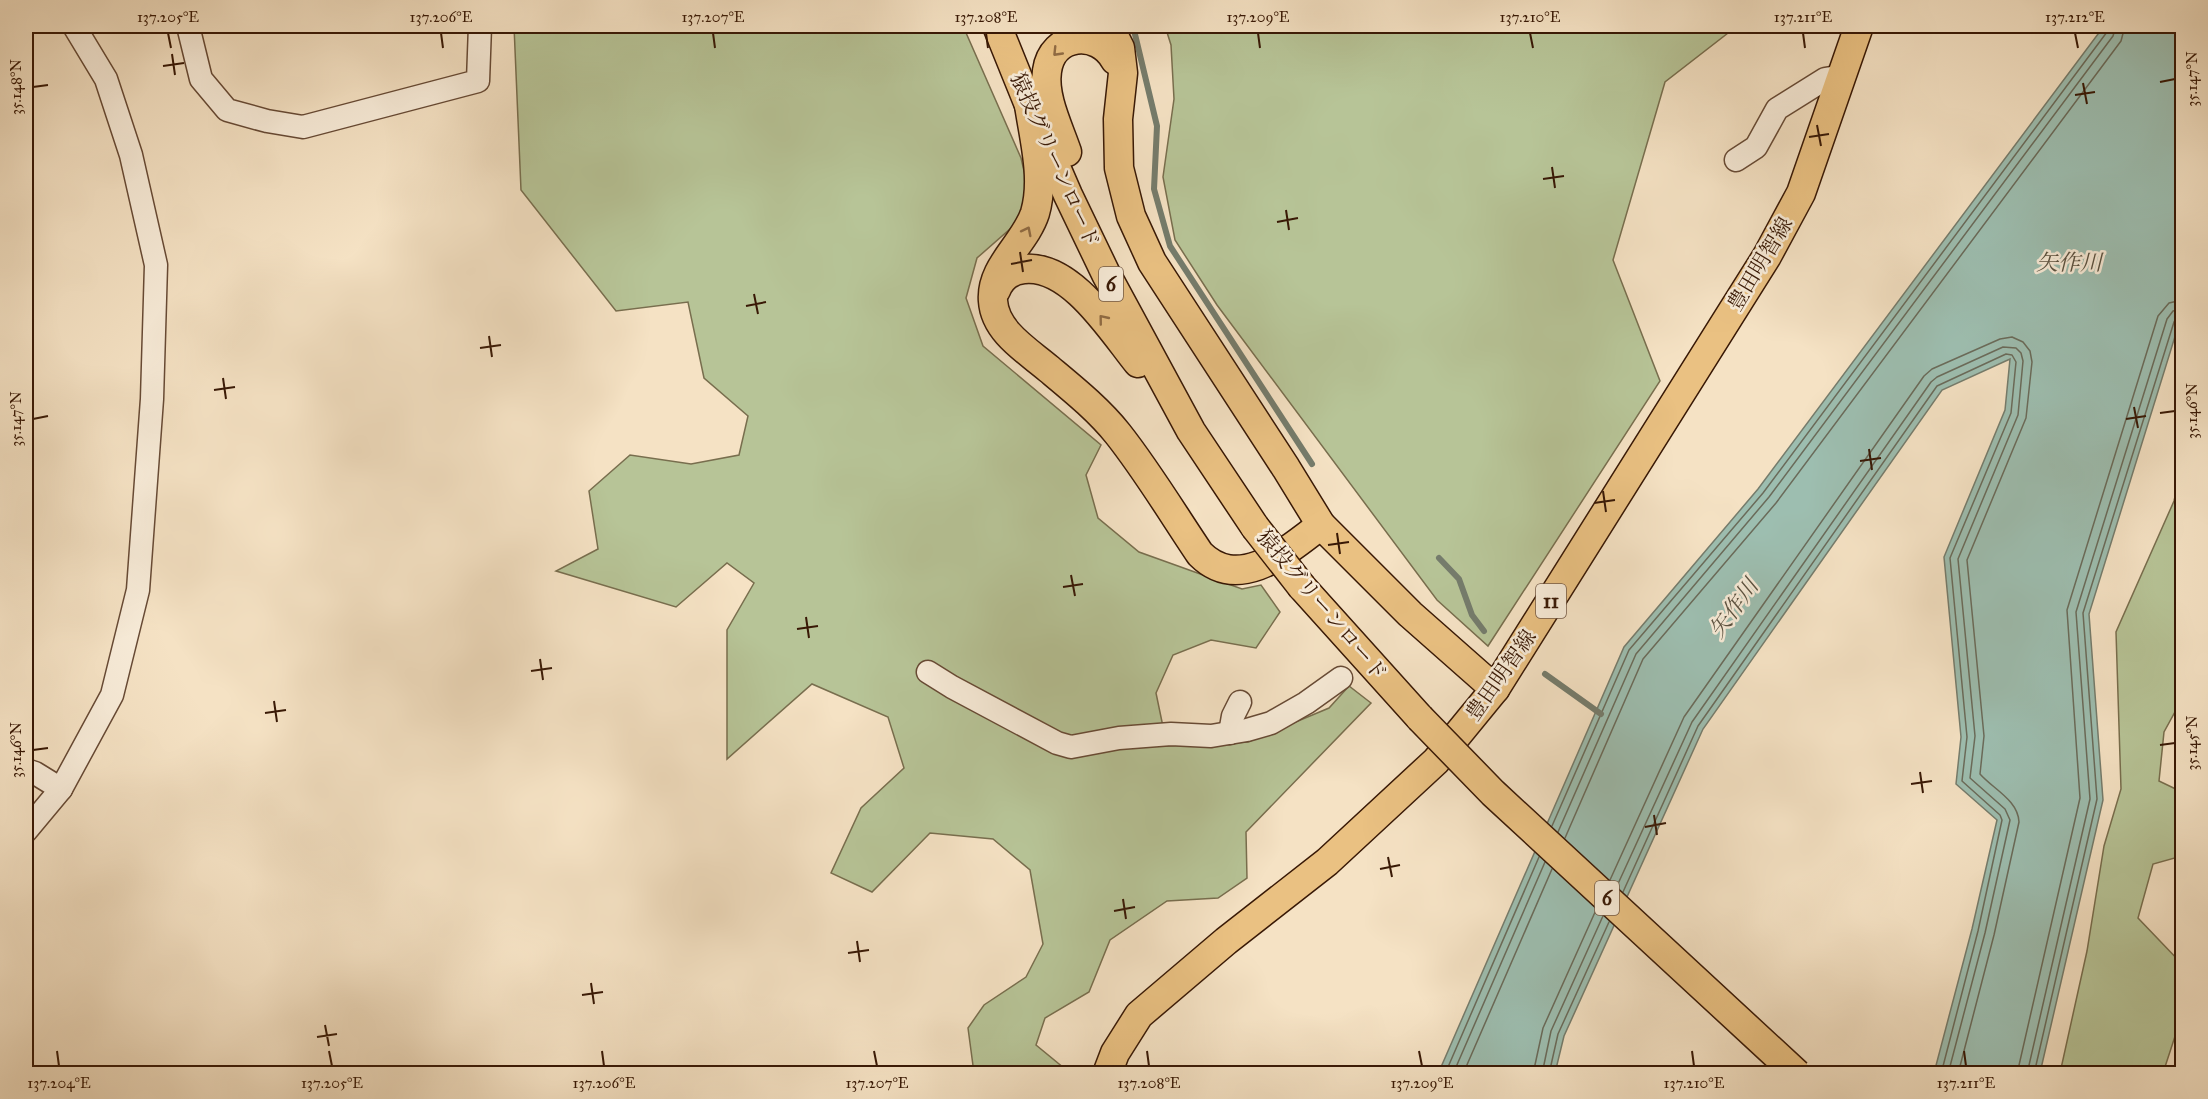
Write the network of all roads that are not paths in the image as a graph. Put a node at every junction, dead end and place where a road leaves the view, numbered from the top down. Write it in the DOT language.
graph roads {
  1 [pos="74,26"];
  2 [pos="188,26"];
  3 [pos="480,26"];
  4 [pos="997,26"];
  5 [pos="1102,26"];
  6 [pos="1859,26"];
  7 [pos="1843,75"];
  8 [pos="1121,89"];
  9 [pos="1029,105"];
  10 [pos="1736,160"];
  11 [pos="992,300"];
  12 [pos="1149,356"];
  13 [pos="1191,431"];
  14 [pos="1321,525"];
  15 [pos="928,672"];
  16 [pos="1341,678"];
  17 [pos="1495,688"];
  18 [pos="1240,702"];
  19 [pos="1230,733"];
  20 [pos="26,771"];
  21 [pos="61,789"];
  22 [pos="26,831"];
  23 [pos="1107,1074"];
  24 [pos="1797,1074"];
  1 -- 21 [label="street"];
  2 -- 3 [label="street"];
  4 -- 9 [label="main road, 猿投グリーンロード / 6"];
  5 -- 8 [label="main road"];
  6 -- 7 [label="main road, 豊田明智線 / 11"];
  7 -- 10 [label="street"];
  7 -- 17 [label="main road, 豊田明智線 / 11"];
  8 -- 12 [label="main road, one-way"];
  8 -- 14 [label="main road"];
  11 -- 9 [label="main road, one-way"];
  9 -- 12 [label="main road, 猿投グリーンロード / 6"];
  13 -- 11 [label="main road, one-way"];
  11 -- 14 [label="main road"];
  12 -- 13 [label="main road, 猿投グリーンロード / 6"];
  13 -- 24 [label="main road, 猿投グリーンロード / 6, bridge"];
  14 -- 17 [label="main road"];
  15 -- 19 [label="street"];
  16 -- 19 [label="street"];
  17 -- 23 [label="main road, 豊田明智線 / 11"];
  18 -- 19 [label="street"];
  20 -- 21 [label="street"];
  21 -- 22 [label="street"];
}
